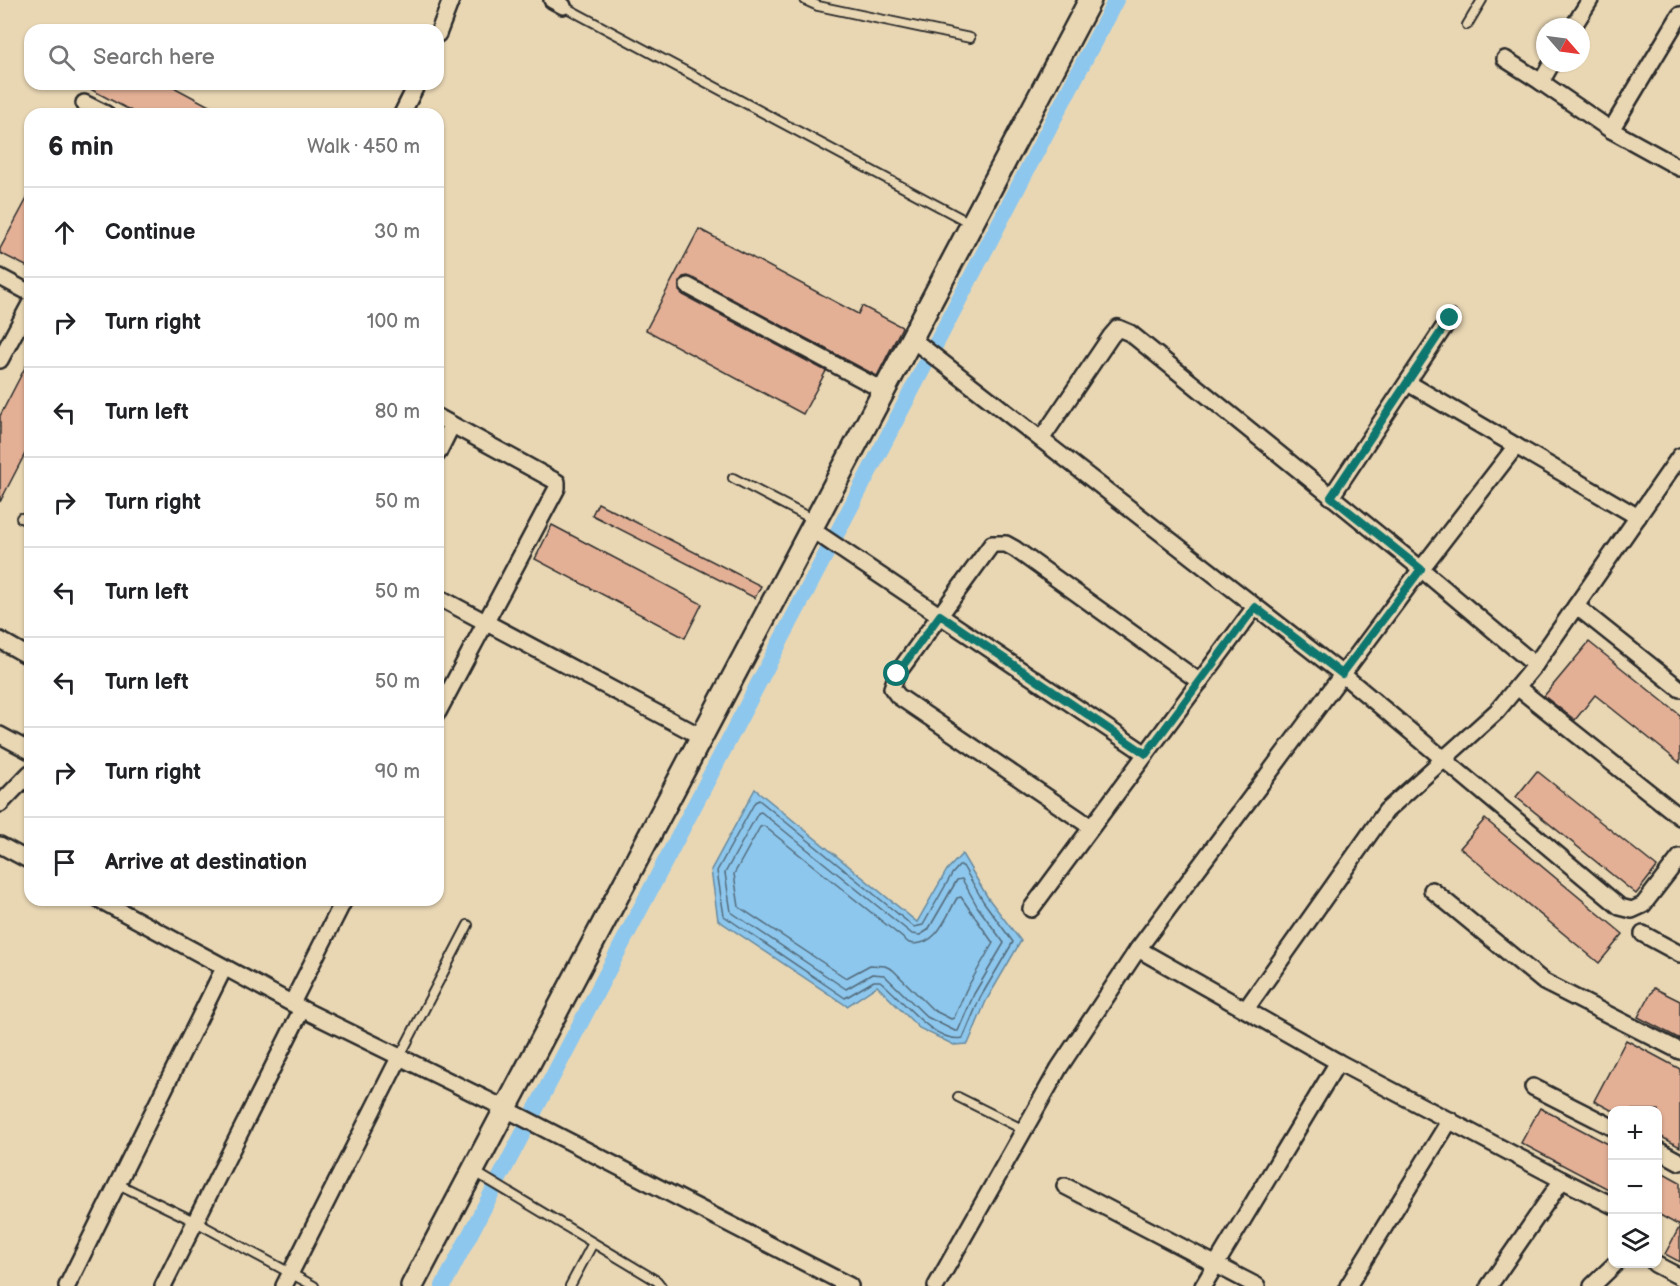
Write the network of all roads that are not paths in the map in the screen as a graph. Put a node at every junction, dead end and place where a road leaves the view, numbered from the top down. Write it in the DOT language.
graph roads {
  1 [pos="451,0"];
  2 [pos="805,0"];
  3 [pos="1090,0"];
  4 [pos="1482,0"];
  5 [pos="1590,0"];
  6 [pos="558,3"];
  7 [pos="1680,15"];
  8 [pos="1579,18"];
  9 [pos="442,24"];
  10 [pos="1467,25"];
  11 [pos="970,38"];
  12 [pos="1505,59"];
  13 [pos="1547,72"];
  14 [pos="1541,82"];
  15 [pos="414,90"];
  16 [pos="84,103"];
  17 [pos="94,108"];
  18 [pos="405,108"];
  19 [pos="1611,130"];
  20 [pos="1680,168"];
  21 [pos="972,224"];
  22 [pos="0,277"];
  23 [pos="688,286"];
  24 [pos="24,290"];
  25 [pos="24,315"];
  26 [pos="1450,318"];
  27 [pos="924,348"];
  28 [pos="0,360"];
  29 [pos="1408,383"];
  30 [pos="884,391"];
  31 [pos="444,420"];
  32 [pos="452,425"];
  33 [pos="1042,438"];
  34 [pos="444,441"];
  35 [pos="1516,446"];
  36 [pos="1680,456"];
  37 [pos="733,478"];
  38 [pos="1331,497"];
  39 [pos="1638,517"];
  40 [pos="21,518"];
  41 [pos="24,519"];
  42 [pos="816,528"];
  43 [pos="1421,569"];
  44 [pos="444,600"];
  45 [pos="1576,606"];
  46 [pos="1255,607"];
  47 [pos="940,615"];
  48 [pos="485,622"];
  49 [pos="0,640"];
  50 [pos="24,654"];
  51 [pos="1535,665"];
  52 [pos="1342,674"];
  53 [pos="1200,682"];
  54 [pos="1517,687"];
  55 [pos="1680,689"];
  56 [pos="444,701"];
  57 [pos="0,735"];
  58 [pos="702,737"];
  59 [pos="24,748"];
  60 [pos="1146,754"];
  61 [pos="1445,759"];
  62 [pos="24,779"];
  63 [pos="0,804"];
  64 [pos="1680,818"];
  65 [pos="1091,827"];
  66 [pos="0,845"];
  67 [pos="1680,857"];
  68 [pos="24,858"];
  69 [pos="1432,890"];
  70 [pos="111,906"];
  71 [pos="341,906"];
  72 [pos="1031,909"];
  73 [pos="468,925"];
  74 [pos="1643,934"];
  75 [pos="1138,949"];
  76 [pos="1680,954"];
  77 [pos="224,968"];
  78 [pos="297,1006"];
  79 [pos="1246,1009"];
  80 [pos="1680,1051"];
  81 [pos="400,1056"];
  82 [pos="1338,1062"];
  83 [pos="1533,1087"];
  84 [pos="958,1097"];
  85 [pos="509,1111"];
  86 [pos="1450,1120"];
  87 [pos="1608,1125"];
  88 [pos="1024,1130"];
  89 [pos="1662,1152"];
  90 [pos="1680,1162"];
  91 [pos="480,1174"];
  92 [pos="1562,1180"];
  93 [pos="118,1184"];
  94 [pos="1065,1185"];
  95 [pos="1608,1203"];
  96 [pos="196,1222"];
  97 [pos="593,1243"];
  98 [pos="1215,1264"];
  99 [pos="1662,1267"];
  100 [pos="1610,1268"];
  101 [pos="1680,1277"];
  102 [pos="287,1280"];
  103 [pos="67,1286"];
  104 [pos="164,1286"];
  105 [pos="314,1286"];
  106 [pos="412,1286"];
  107 [pos="570,1286"];
  108 [pos="661,1286"];
  109 [pos="850,1286"];
  110 [pos="936,1286"];
  111 [pos="1203,1286"];
  112 [pos="1257,1286"];
  113 [pos="1348,1286"];
  114 [pos="1489,1286"];
  115 [pos="1592,1286"];
  1 -- 9 [label="street"];
  2 -- 11 [label="lane"];
  3 -- 21 [label="street"];
  4 -- 10 [label="lane"];
  5 -- 8 [label="street"];
  6 -- 21 [label="lane"];
  7 -- 19 [label="street"];
  12 -- 14 [label="street"];
  13 -- 14 [label="street"];
  14 -- 19 [label="street"];
  15 -- 18 [label="street"];
  16 -- 17 [label="street"];
  19 -- 20 [label="street"];
  21 -- 27 [label="street"];
  22 -- 24 [label="street"];
  23 -- 30 [label="street"];
  25 -- 28 [label="street"];
  26 -- 29 [label="street"];
  27 -- 30 [label="street"];
  27 -- 33 [label="street"];
  29 -- 35 [label="street"];
  29 -- 38 [label="street"];
  30 -- 42 [label="street"];
  31 -- 32 [label="street"];
  32 -- 34 [label="street"];
  32 -- 48 [label="street"];
  33 -- 38 [label="street"];
  33 -- 46 [label="street"];
  35 -- 39 [label="street"];
  35 -- 43 [label="street"];
  36 -- 39 [label="street"];
  37 -- 42 [label="lane"];
  38 -- 43 [label="street"];
  39 -- 45 [label="street"];
  40 -- 41 [label="lane"];
  42 -- 47 [label="street"];
  42 -- 58 [label="street"];
  43 -- 51 [label="street"];
  43 -- 52 [label="street"];
  44 -- 48 [label="street"];
  45 -- 51 [label="street"];
  45 -- 55 [label="street"];
  46 -- 52 [label="street"];
  46 -- 53 [label="street"];
  47 -- 53 [label="street"];
  47 -- 60 [label="street"];
  47 -- 65 [label="street"];
  48 -- 56 [label="street"];
  48 -- 58 [label="street"];
  49 -- 50 [label="street"];
  51 -- 54 [label="street"];
  52 -- 61 [label="street"];
  52 -- 75 [label="street"];
  53 -- 60 [label="street"];
  54 -- 61 [label="street"];
  54 -- 64 [label="street"];
  57 -- 59 [label="street"];
  58 -- 85 [label="street"];
  60 -- 65 [label="street"];
  61 -- 67 [label="street"];
  61 -- 79 [label="street"];
  62 -- 63 [label="street"];
  65 -- 72 [label="street"];
  66 -- 68 [label="street"];
  69 -- 80 [label="street"];
  70 -- 77 [label="street"];
  71 -- 78 [label="street"];
  73 -- 81 [label="lane"];
  74 -- 76 [label="street"];
  75 -- 79 [label="street"];
  75 -- 88 [label="street"];
  77 -- 78 [label="street"];
  77 -- 93 [label="street"];
  78 -- 81 [label="street"];
  78 -- 96 [label="street"];
  79 -- 82 [label="street"];
  81 -- 85 [label="street"];
  81 -- 102 [label="street"];
  82 -- 86 [label="street"];
  82 -- 98 [label="street"];
  83 -- 87 [label="street"];
  84 -- 88 [label="lane"];
  85 -- 91 [label="street"];
  85 -- 109 [label="street"];
  86 -- 92 [label="street"];
  86 -- 113 [label="street"];
  88 -- 110 [label="street"];
  89 -- 90 [label="street"];
  91 -- 97 [label="lane"];
  91 -- 106 [label="street"];
  92 -- 95 [label="street"];
  92 -- 114 [label="street"];
  93 -- 96 [label="lane"];
  93 -- 103 [label="street"];
  94 -- 98 [label="street"];
  96 -- 102 [label="lane"];
  96 -- 104 [label="street"];
  97 -- 107 [label="lane"];
  97 -- 108 [label="lane"];
  98 -- 111 [label="street"];
  98 -- 112 [label="street"];
  99 -- 101 [label="street"];
  100 -- 115 [label="street"];
  102 -- 105 [label="lane"];
}
